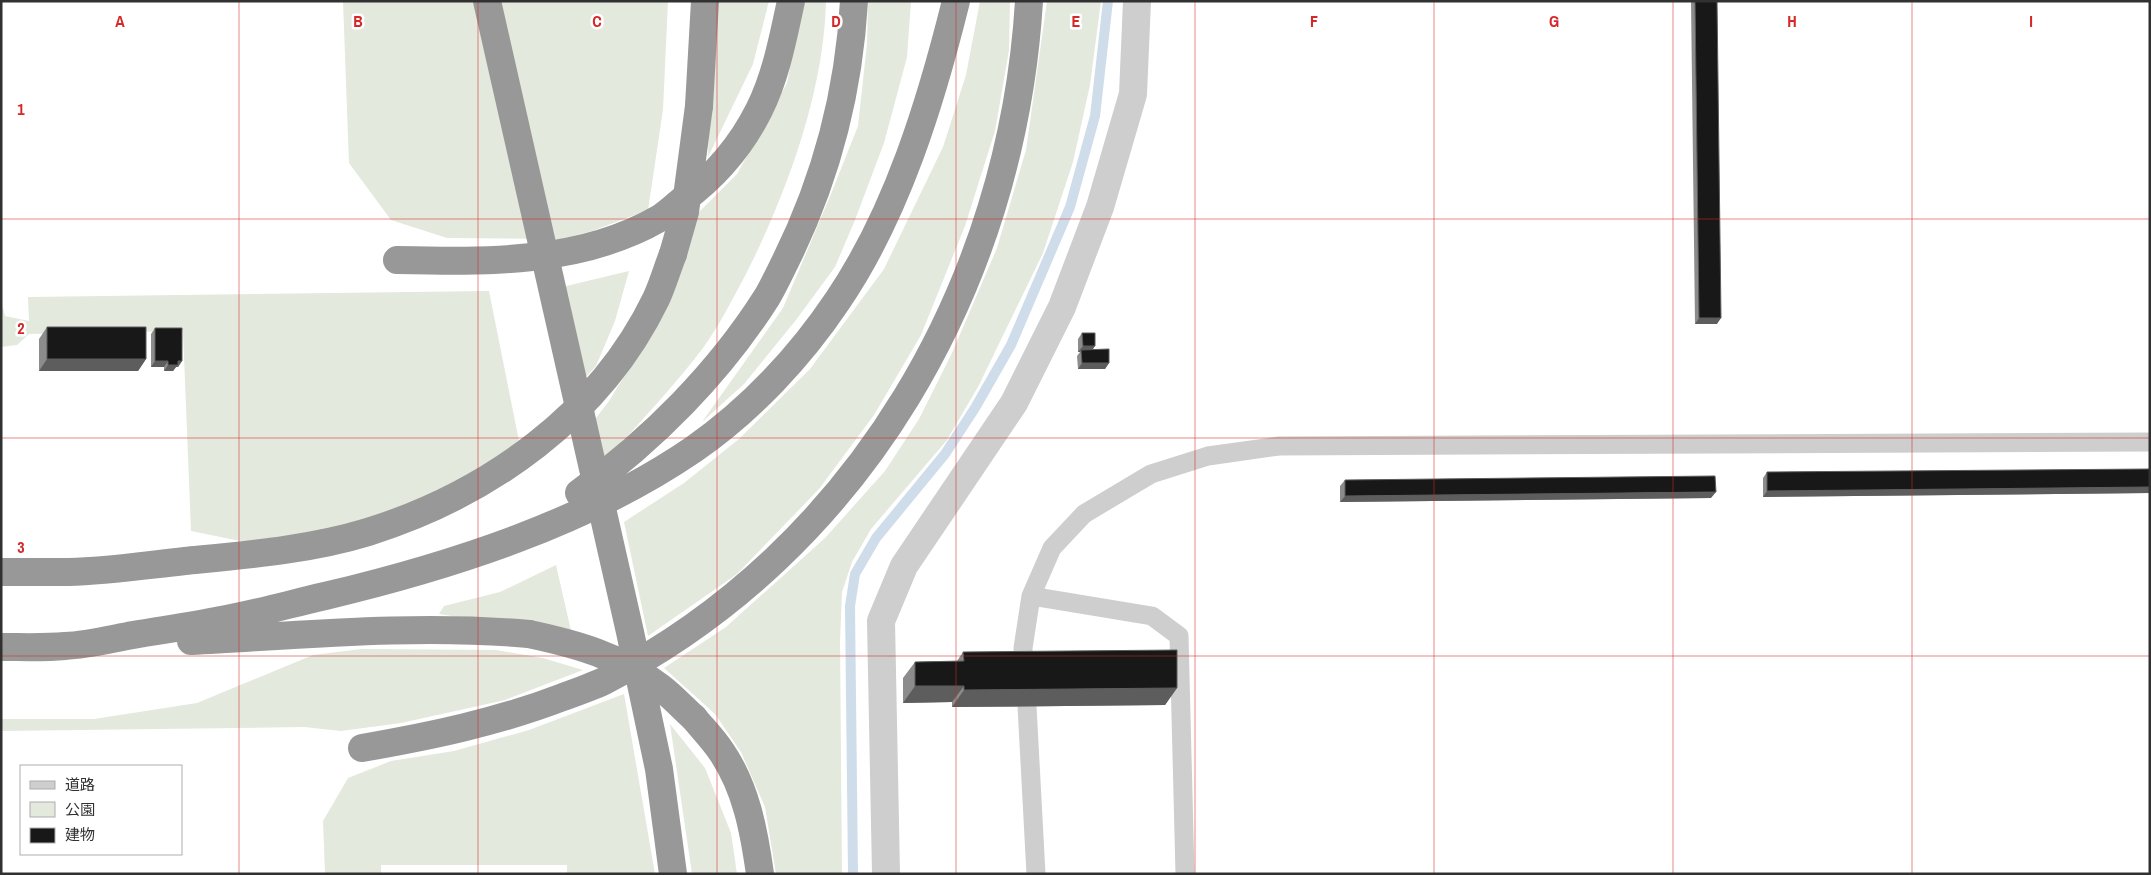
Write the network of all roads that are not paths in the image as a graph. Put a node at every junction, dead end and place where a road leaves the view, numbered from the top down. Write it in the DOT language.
graph roads {
  1 [pos="488,1"];
  2 [pos="705,1"];
  3 [pos="792,1"];
  4 [pos="854,1"];
  5 [pos="936,1"];
  6 [pos="956,1"];
  7 [pos="1029,1"];
  8 [pos="1137,1"];
  9 [pos="927,105"];
  10 [pos="397,260"];
  11 [pos="2150,442"];
  12 [pos="490,547"];
  13 [pos="1,572"];
  14 [pos="1031,596"];
  15 [pos="65,646"];
  16 [pos="1,647"];
  17 [pos="1024,668"];
  18 [pos="1026,706"];
  19 [pos="362,748"];
  20 [pos="674,874"];
  21 [pos="760,874"];
  22 [pos="886,874"];
  23 [pos="1036,874"];
  24 [pos="1184,874"];
  1 -- 20 [label="highway, bridge"];
  2 -- 13 [label="highway, bridge"];
  3 -- 10 [label="highway"];
  4 -- 12 [label="highway"];
  5 -- 9 [label="highway"];
  6 -- 9 [label="highway"];
  7 -- 19 [label="highway"];
  8 -- 22 [label="street"];
  9 -- 12 [label="highway"];
  11 -- 14 [label="lane"];
  12 -- 15 [label="highway"];
  14 -- 17 [label="lane"];
  14 -- 24 [label="lane"];
  15 -- 16 [label="highway"];
  15 -- 21 [label="highway, bridge"];
  18 -- 23 [label="lane"];
}
